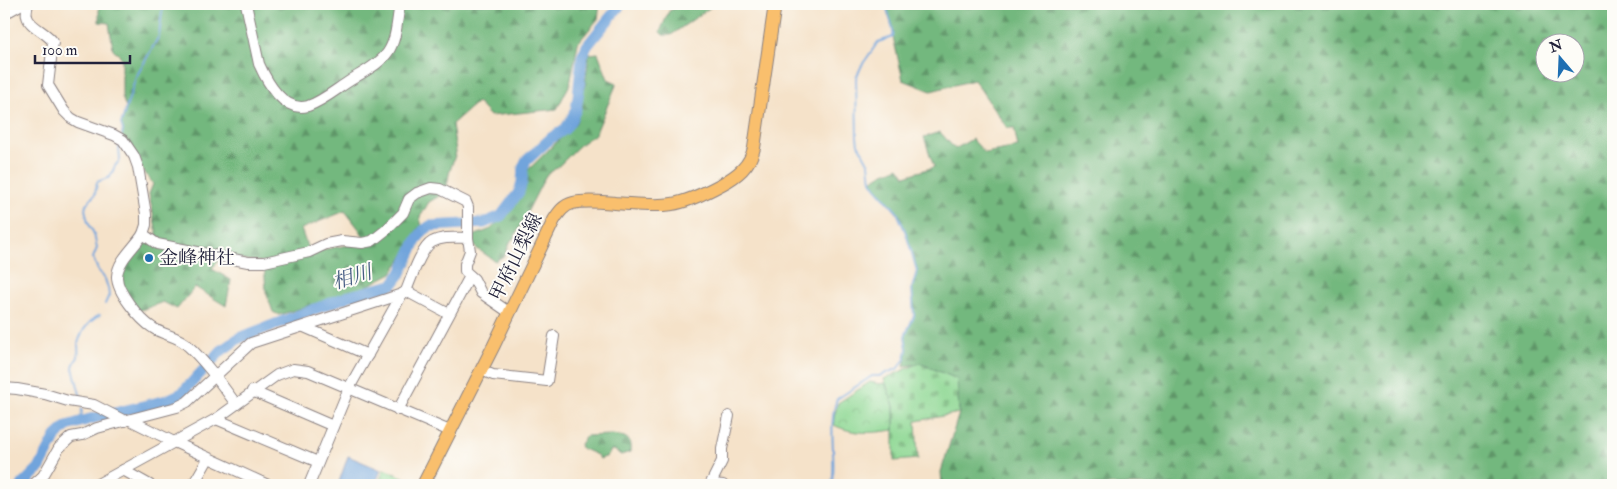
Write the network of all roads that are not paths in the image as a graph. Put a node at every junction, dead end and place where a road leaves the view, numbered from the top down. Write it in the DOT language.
graph roads {
  1 [pos="22,4"];
  2 [pos="28,4"];
  3 [pos="246,4"];
  4 [pos="400,4"];
  5 [pos="775,4"];
  6 [pos="4,14"];
  7 [pos="143,234"];
  8 [pos="468,238"];
  9 [pos="470,276"];
  10 [pos="404,292"];
  11 [pos="510,312"];
  12 [pos="449,314"];
  13 [pos="304,326"];
  14 [pos="554,336"];
  15 [pos="368,355"];
  16 [pos="481,370"];
  17 [pos="213,373"];
  18 [pos="4,388"];
  19 [pos="349,388"];
  20 [pos="252,392"];
  21 [pos="236,404"];
  22 [pos="398,410"];
  23 [pos="729,416"];
  24 [pos="216,419"];
  25 [pos="125,420"];
  26 [pos="333,426"];
  27 [pos="450,431"];
  28 [pos="174,442"];
  29 [pos="208,459"];
  30 [pos="318,462"];
  31 [pos="123,470"];
  32 [pos="244,480"];
  33 [pos="711,484"];
  34 [pos="33,485"];
  35 [pos="96,485"];
  36 [pos="150,485"];
  37 [pos="192,485"];
  38 [pos="268,485"];
  39 [pos="309,485"];
  40 [pos="423,485"];
  41 [pos="723,485"];
  1 -- 6 [label="street"];
  2 -- 7 [label="street"];
  3 -- 4 [label="street"];
  5 -- 11 [label="main road, 甲府山梨線"];
  7 -- 8 [label="street"];
  7 -- 17 [label="street"];
  8 -- 9 [label="street"];
  8 -- 10 [label="street"];
  9 -- 11 [label="street"];
  9 -- 12 [label="street"];
  10 -- 12 [label="street"];
  10 -- 13 [label="street"];
  10 -- 15 [label="street"];
  11 -- 16 [label="main road, 甲府山梨線"];
  12 -- 22 [label="street"];
  13 -- 15 [label="street"];
  13 -- 17 [label="street"];
  14 -- 16 [label="street"];
  15 -- 19 [label="street"];
  16 -- 27 [label="main road, 甲府山梨線"];
  17 -- 21 [label="street"];
  17 -- 25 [label="street"];
  18 -- 25 [label="street"];
  19 -- 20 [label="street"];
  19 -- 22 [label="street"];
  19 -- 26 [label="street"];
  20 -- 21 [label="street"];
  20 -- 26 [label="street"];
  21 -- 24 [label="street"];
  22 -- 27 [label="street"];
  23 -- 33 [label="street"];
  24 -- 28 [label="street"];
  24 -- 30 [label="street"];
  25 -- 28 [label="street"];
  25 -- 34 [label="street"];
  26 -- 30 [label="street"];
  27 -- 40 [label="main road, 甲府山梨線"];
  28 -- 29 [label="street"];
  28 -- 31 [label="street"];
  29 -- 32 [label="street"];
  29 -- 37 [label="street"];
  30 -- 39 [label="street"];
  31 -- 35 [label="street"];
  31 -- 36 [label="street"];
  32 -- 38 [label="street"];
  33 -- 41 [label="street"];
}
